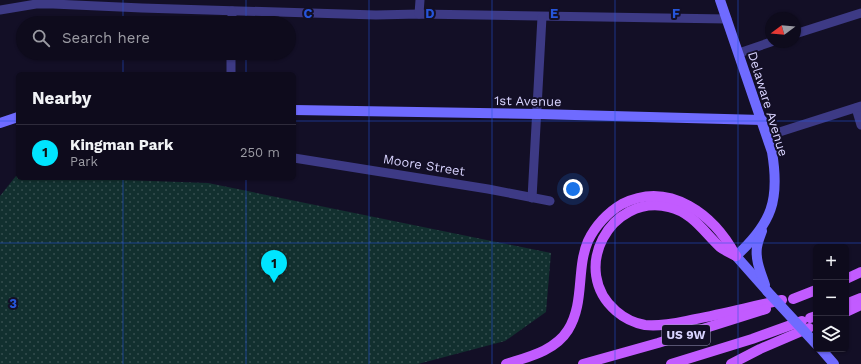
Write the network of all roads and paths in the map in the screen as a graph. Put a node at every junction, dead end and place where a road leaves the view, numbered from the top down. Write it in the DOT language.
graph roads {
  1 [pos="420,0"];
  2 [pos="720,0"];
  3 [pos="36,2"];
  4 [pos="0,10"];
  5 [pos="232,11"];
  6 [pos="861,13"];
  7 [pos="419,14"];
  8 [pos="232,16"];
  9 [pos="542,17"];
  10 [pos="726,20"];
  11 [pos="801,32"];
  12 [pos="765,44"];
  13 [pos="739,52"];
  14 [pos="231,60"];
  15 [pos="231,72"];
  16 [pos="859,107"];
  17 [pos="296,110"];
  18 [pos="537,114"];
  19 [pos="16,118"];
  20 [pos="762,120"];
  21 [pos="0,123"];
  22 [pos="861,125"];
  23 [pos="767,136"];
  24 [pos="296,158"];
  25 [pos="532,198"];
  26 [pos="550,201"];
  27 [pos="763,226"];
  28 [pos="736,256"];
  29 [pos="861,272"];
  30 [pos="849,277"];
  31 [pos="767,291"];
  32 [pos="813,291"];
  33 [pos="861,298"];
  34 [pos="789,299"];
  35 [pos="849,303"];
  36 [pos="861,305"];
  37 [pos="849,311"];
  38 [pos="809,321"];
  39 [pos="813,341"];
  40 [pos="824,352"];
  41 [pos="506,364"];
  42 [pos="583,364"];
  43 [pos="671,364"];
  44 [pos="731,364"];
  45 [pos="834,364"];
  1 -- 7 [label="street"];
  2 -- 10 [label="street, Delaware Avenue"];
  3 -- 4 [label="street"];
  3 -- 5 [label="street"];
  5 -- 7 [label="street"];
  5 -- 8 [label="street"];
  6 -- 11 [label="street"];
  7 -- 9 [label="street"];
  9 -- 10 [label="street"];
  9 -- 18 [label="street"];
  10 -- 13 [label="street, Delaware Avenue"];
  12 -- 13 [label="street"];
  13 -- 20 [label="street, Delaware Avenue"];
  14 -- 15 [label="street"];
  16 -- 22 [label="street"];
  16 -- 23 [label="street"];
  17 -- 18 [label="street, 1st Avenue"];
  18 -- 20 [label="street, 1st Avenue"];
  18 -- 25 [label="street"];
  19 -- 21 [label="street"];
  20 -- 23 [label="street, Delaware Avenue"];
  23 -- 27 [label="street, Delaware Avenue"];
  24 -- 25 [label="street, Moore Street"];
  25 -- 26 [label="street, Moore Street"];
  27 -- 28 [label="street, Delaware Avenue"];
  27 -- 31 [label="street"];
  28 -- 31 [label="street"];
  28 -- 34 [label="main road"];
  28 -- 41 [label="main road"];
  29 -- 30 [label="main road"];
  31 -- 39 [label="street, bridge"];
  32 -- 34 [label="main road"];
  33 -- 35 [label="main road"];
  34 -- 42 [label="main road, US 9W"];
  36 -- 37 [label="main road"];
  38 -- 43 [label="main road, US 9W"];
  38 -- 44 [label="main road"];
  40 -- 45 [label="street"];
}
